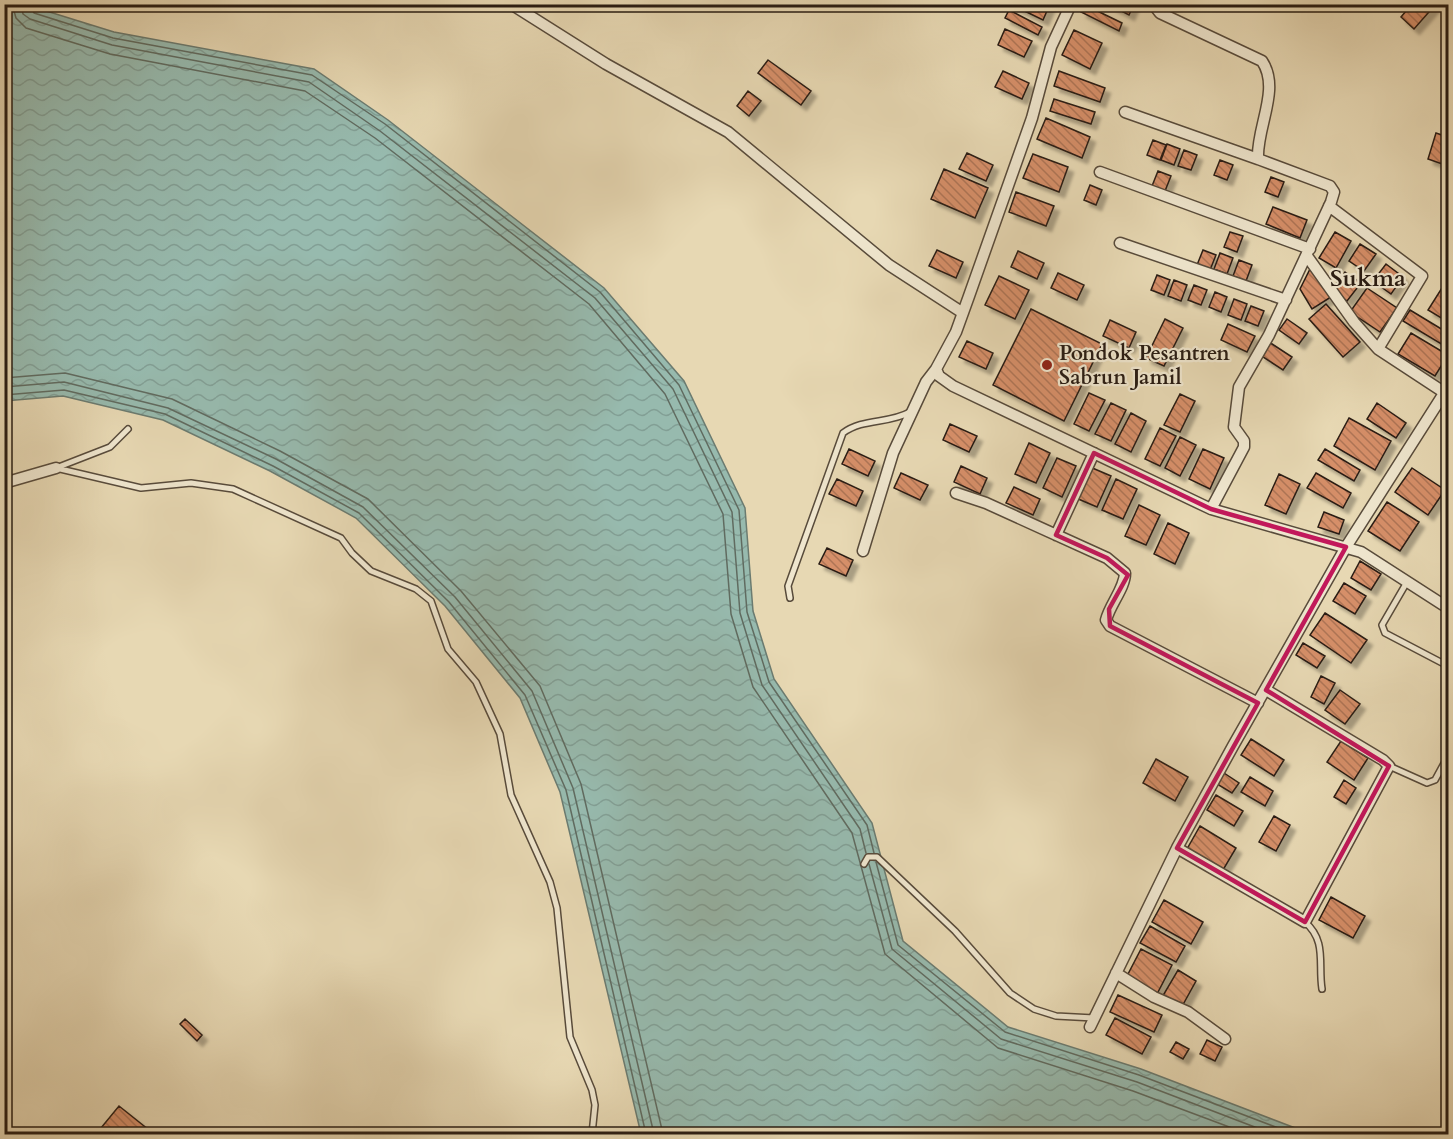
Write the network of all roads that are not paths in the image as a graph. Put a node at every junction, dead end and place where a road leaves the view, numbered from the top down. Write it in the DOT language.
graph roads {
  1 [pos="511,4"];
  2 [pos="1071,4"];
  3 [pos="1153,4"];
  4 [pos="1125,112"];
  5 [pos="1258,159"];
  6 [pos="1100,172"];
  7 [pos="1329,206"];
  8 [pos="1120,243"];
  9 [pos="1308,252"];
  10 [pos="1286,300"];
  11 [pos="963,313"];
  12 [pos="1378,349"];
  13 [pos="936,369"];
  14 [pos="1447,390"];
  15 [pos="1438,404"];
  16 [pos="912,411"];
  17 [pos="1449,412"];
  18 [pos="128,429"];
  19 [pos="1094,453"];
  20 [pos="56,468"];
  21 [pos="4,483"];
  22 [pos="956,493"];
  23 [pos="1211,509"];
  24 [pos="1056,535"];
  25 [pos="1346,547"];
  26 [pos="863,551"];
  27 [pos="1407,582"];
  28 [pos="790,598"];
  29 [pos="1449,608"];
  30 [pos="1449,666"];
  31 [pos="1266,690"];
  32 [pos="1258,703"];
  33 [pos="1449,756"];
  34 [pos="1389,766"];
  35 [pos="1177,848"];
  36 [pos="864,864"];
  37 [pos="1305,922"];
  38 [pos="1116,973"];
  39 [pos="1322,989"];
  40 [pos="1092,1023"];
  41 [pos="1225,1039"];
  42 [pos="592,1134"];
  1 -- 11 [label="street"];
  2 -- 11 [label="street"];
  3 -- 5 [label="street"];
  4 -- 5 [label="street"];
  5 -- 7 [label="street"];
  6 -- 9 [label="street"];
  7 -- 9 [label="street"];
  7 -- 12 [label="street"];
  8 -- 10 [label="street"];
  9 -- 10 [label="street"];
  9 -- 12 [label="street"];
  10 -- 23 [label="street"];
  11 -- 13 [label="street"];
  12 -- 14 [label="street"];
  13 -- 16 [label="street"];
  13 -- 19 [label="street"];
  14 -- 15 [label="street"];
  15 -- 17 [label="street"];
  15 -- 25 [label="street"];
  16 -- 26 [label="street"];
  16 -- 28 [label="lane"];
  18 -- 20 [label="lane"];
  19 -- 23 [label="street"];
  19 -- 24 [label="street"];
  20 -- 21 [label="street"];
  20 -- 42 [label="lane"];
  22 -- 24 [label="street"];
  23 -- 25 [label="street"];
  24 -- 32 [label="street"];
  25 -- 27 [label="street"];
  25 -- 31 [label="street"];
  27 -- 29 [label="street"];
  27 -- 30 [label="lane"];
  31 -- 32 [label="street"];
  31 -- 34 [label="street"];
  32 -- 35 [label="street"];
  33 -- 34 [label="lane"];
  34 -- 37 [label="street"];
  35 -- 37 [label="street"];
  35 -- 38 [label="street"];
  36 -- 40 [label="lane"];
  37 -- 39 [label="lane"];
  38 -- 40 [label="street"];
  38 -- 41 [label="street"];
}
